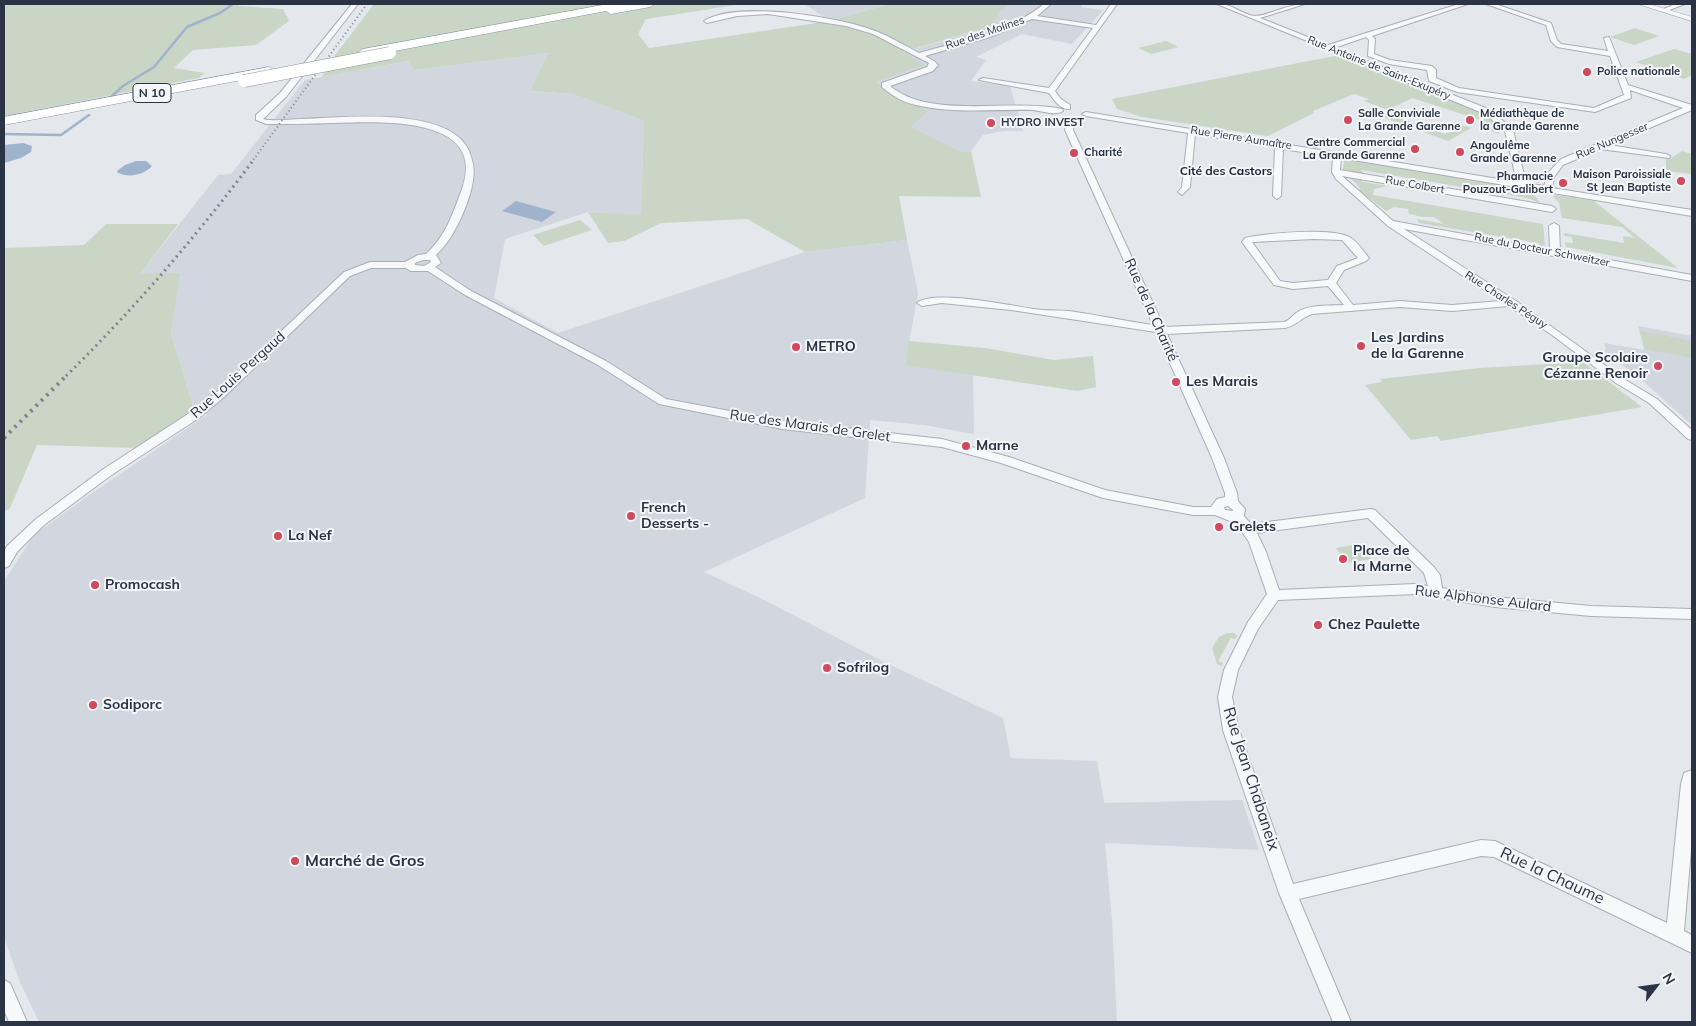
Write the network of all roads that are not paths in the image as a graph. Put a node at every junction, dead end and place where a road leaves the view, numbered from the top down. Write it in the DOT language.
graph roads {
  1 [pos="354,4"];
  2 [pos="624,4"];
  3 [pos="650,4"];
  4 [pos="1048,4"];
  5 [pos="1114,4"];
  6 [pos="1220,4"];
  7 [pos="1302,4"];
  8 [pos="1465,4"];
  9 [pos="1489,4"];
  10 [pos="1642,4"];
  11 [pos="1682,4"];
  12 [pos="1664,10"];
  13 [pos="1032,17"];
  14 [pos="1253,18"];
  15 [pos="1692,19"];
  16 [pos="707,21"];
  17 [pos="1097,27"];
  18 [pos="1367,35"];
  19 [pos="1607,38"];
  20 [pos="1329,47"];
  21 [pos="1612,54"];
  22 [pos="919,55"];
  23 [pos="983,80"];
  24 [pos="1624,86"];
  25 [pos="1051,90"];
  26 [pos="1058,101"];
  27 [pos="1043,107"];
  28 [pos="1691,108"];
  29 [pos="1070,109"];
  30 [pos="1086,114"];
  31 [pos="1070,118"];
  32 [pos="4,121"];
  33 [pos="4,126"];
  34 [pos="1192,130"];
  35 [pos="1280,144"];
  36 [pos="1598,146"];
  37 [pos="1337,154"];
  38 [pos="1666,156"];
  39 [pos="1336,172"];
  40 [pos="1522,185"];
  41 [pos="1534,187"];
  42 [pos="1548,189"];
  43 [pos="1182,192"];
  44 [pos="1277,196"];
  45 [pos="1552,209"];
  46 [pos="1692,213"];
  47 [pos="1391,224"];
  48 [pos="1555,252"];
  49 [pos="430,262"];
  50 [pos="1692,278"];
  51 [pos="1331,283"];
  52 [pos="922,302"];
  53 [pos="1512,303"];
  54 [pos="1350,307"];
  55 [pos="1160,330"];
  56 [pos="1692,436"];
  57 [pos="1232,503"];
  58 [pos="1218,511"];
  59 [pos="1237,516"];
  60 [pos="1249,529"];
  61 [pos="4,563"];
  62 [pos="1436,592"];
  63 [pos="1274,595"];
  64 [pos="1692,614"];
  65 [pos="1692,777"];
  66 [pos="1288,893"];
  67 [pos="1675,936"];
  68 [pos="1692,944"];
  69 [pos="4,989"];
  70 [pos="18,1022"];
  71 [pos="1342,1022"];
  1 -- 49 [label="street"];
  2 -- 32 [label="highway, N 10"];
  3 -- 33 [label="highway, N 10, bridge"];
  4 -- 13 [label="street, Rue des Molines"];
  5 -- 17 [label="street"];
  6 -- 14 [label="street, Rue Antoine de Saint-Exupéry"];
  7 -- 14 [label="street"];
  8 -- 18 [label="street"];
  9 -- 21 [label="street"];
  10 -- 12 [label="street"];
  11 -- 12 [label="street"];
  12 -- 15 [label="street"];
  13 -- 17 [label="street"];
  13 -- 22 [label="street, Rue des Molines"];
  14 -- 20 [label="street, Rue Antoine de Saint-Exupéry"];
  16 -- 22 [label="street"];
  17 -- 25 [label="street"];
  18 -- 20 [label="street"];
  18 -- 24 [label="street"];
  19 -- 21 [label="street"];
  20 -- 40 [label="street, Rue Antoine de Saint-Exupéry"];
  21 -- 24 [label="street"];
  22 -- 27 [label="street"];
  23 -- 25 [label="street"];
  24 -- 28 [label="street"];
  25 -- 26 [label="street"];
  26 -- 27 [label="street"];
  26 -- 29 [label="street"];
  27 -- 29 [label="street"];
  28 -- 36 [label="street, Rue Nungesser"];
  29 -- 30 [label="street"];
  29 -- 31 [label="street"];
  30 -- 31 [label="street"];
  30 -- 34 [label="street, Rue Pierre Aumaître"];
  31 -- 55 [label="street, Rue de la Charité"];
  34 -- 35 [label="street, Rue Pierre Aumaître"];
  34 -- 43 [label="street"];
  35 -- 37 [label="street, Rue Pierre Aumaître"];
  35 -- 44 [label="street"];
  36 -- 38 [label="street"];
  36 -- 42 [label="street, Rue Nungesser"];
  37 -- 39 [label="street"];
  37 -- 40 [label="street, Rue Pierre Aumaître"];
  39 -- 45 [label="street, Rue Colbert"];
  39 -- 47 [label="street, Rue Charles Péguy"];
  40 -- 41 [label="street, Rue Pierre Aumaître"];
  41 -- 42 [label="street, Rue Pierre Aumaître"];
  41 -- 45 [label="street"];
  42 -- 46 [label="street, Rue Pierre Aumaître"];
  45 -- 48 [label="street"];
  47 -- 48 [label="street, Rue du Docteur Schweitzer"];
  47 -- 53 [label="street, Rue Charles Péguy"];
  48 -- 50 [label="street, Rue du Docteur Schweitzer"];
  49 -- 58 [label="street, Rue des Marais de Grelet"];
  49 -- 61 [label="street, Rue Louis Pergaud"];
  51 -- 51 [label="street"];
  51 -- 54 [label="street"];
  52 -- 55 [label="street"];
  53 -- 54 [label="street"];
  53 -- 56 [label="street, Rue Charles Péguy"];
  54 -- 55 [label="street"];
  55 -- 57 [label="street, Rue de la Charité"];
  57 -- 58 [label="street"];
  57 -- 59 [label="street"];
  58 -- 59 [label="street"];
  59 -- 60 [label="street"];
  60 -- 62 [label="street"];
  60 -- 63 [label="street"];
  62 -- 63 [label="street, Rue Alphonse Aulard"];
  62 -- 64 [label="street, Rue Alphonse Aulard"];
  63 -- 66 [label="street, Rue Jean Chabaneix"];
  65 -- 67 [label="street"];
  66 -- 67 [label="street, Rue la Chaume"];
  66 -- 71 [label="street, Rue Jean Chabaneix"];
  67 -- 68 [label="street, Rue la Chaume"];
  69 -- 70 [label="street"];
}
